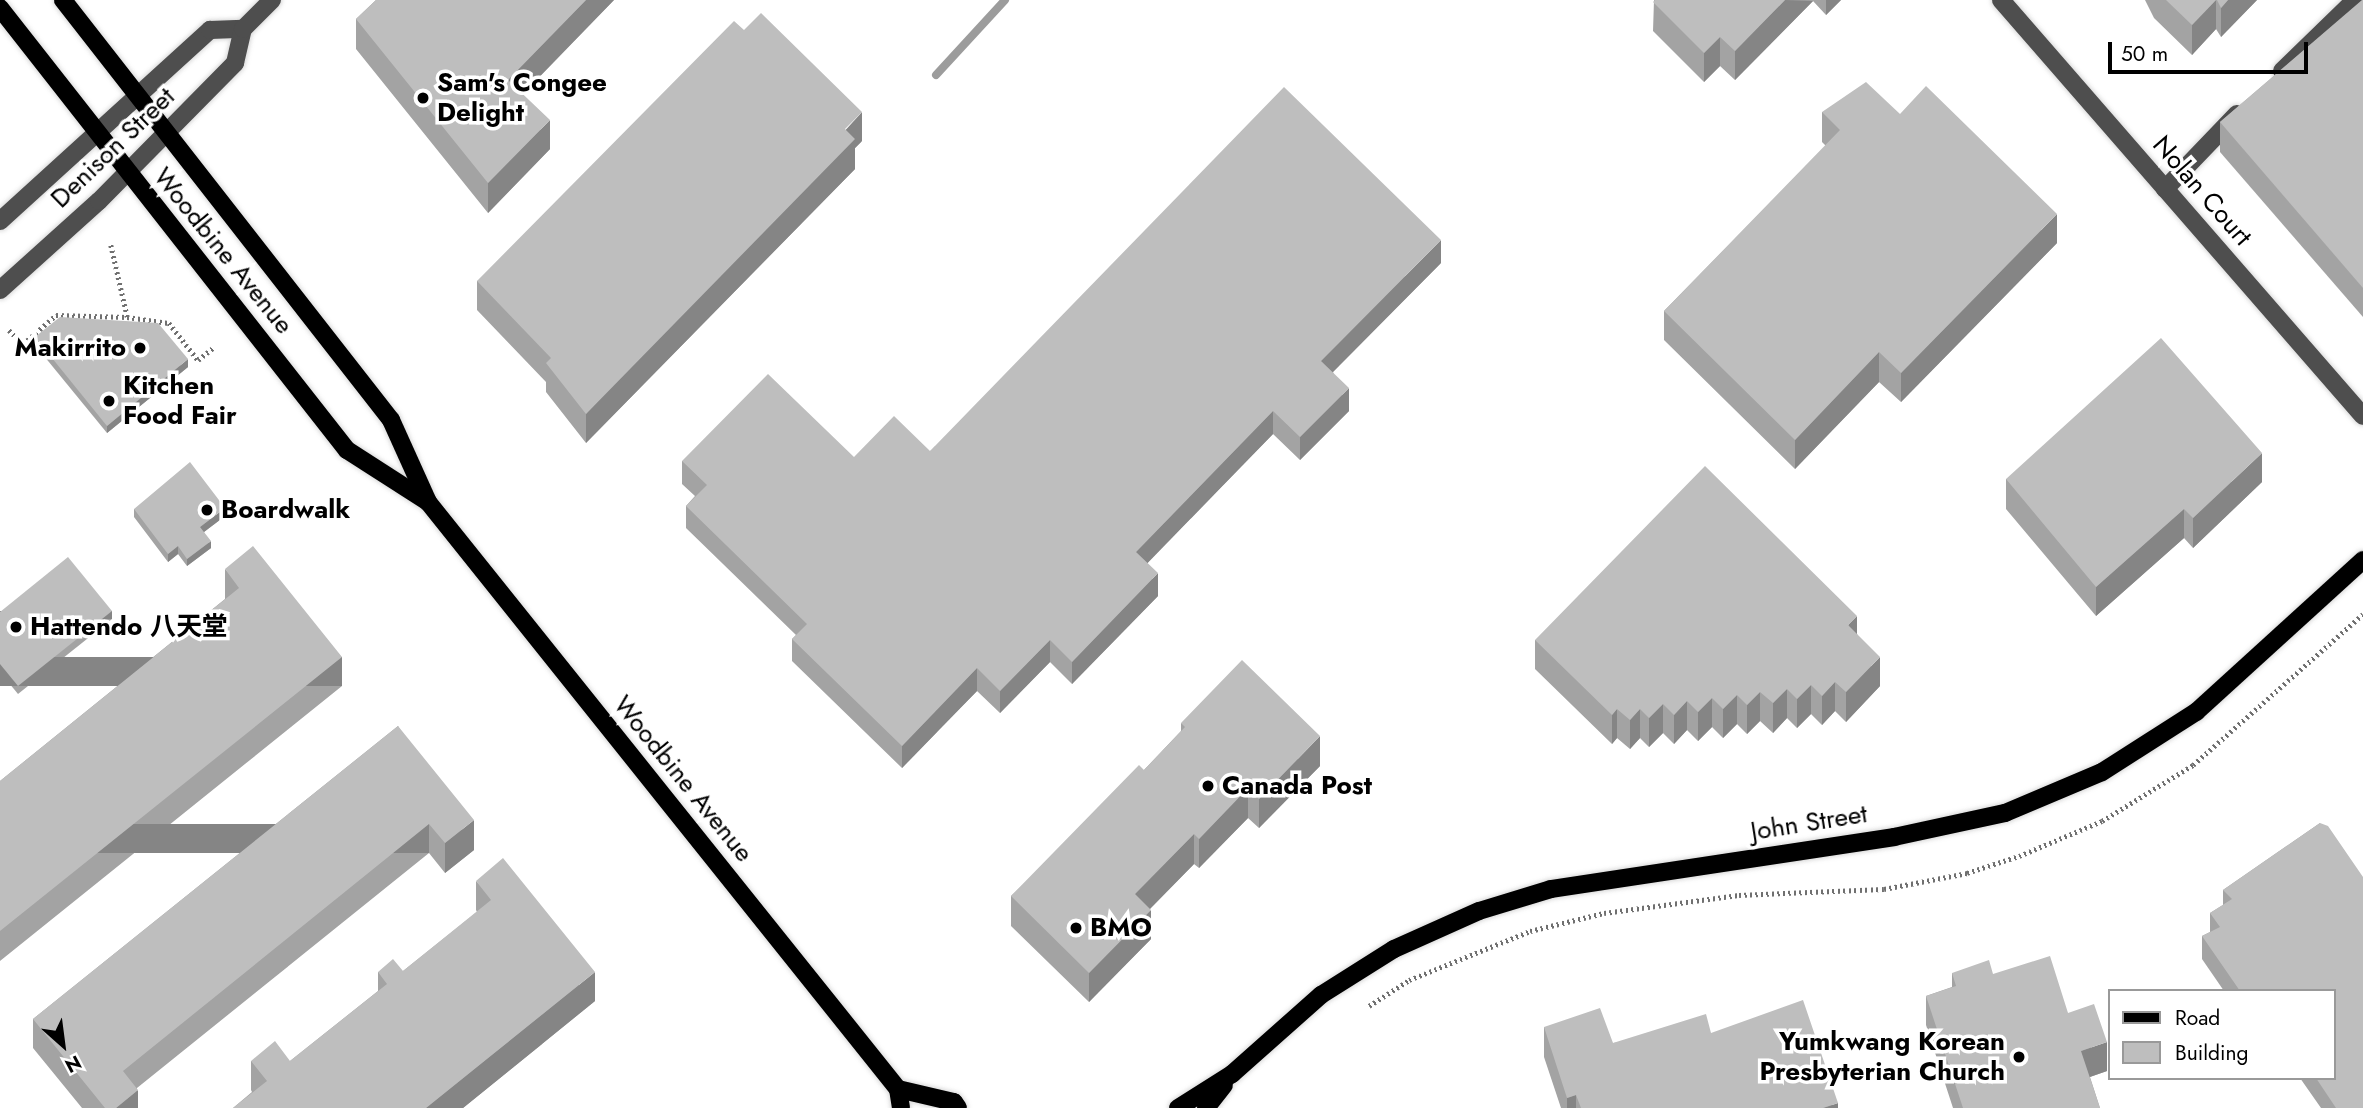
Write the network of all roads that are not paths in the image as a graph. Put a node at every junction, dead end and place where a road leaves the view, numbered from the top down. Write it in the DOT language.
graph roads {
  1 [pos="63,0"];
  2 [pos="272,0"];
  3 [pos="2001,0"];
  4 [pos="2355,0"];
  5 [pos="0,8"];
  6 [pos="243,29"];
  7 [pos="2266,86"];
  8 [pos="138,96"];
  9 [pos="2247,104"];
  10 [pos="94,133"];
  11 [pos="166,134"];
  12 [pos="127,174"];
  13 [pos="2165,189"];
  14 [pos="0,221"];
  15 [pos="0,290"];
  16 [pos="2363,416"];
  17 [pos="428,502"];
  18 [pos="2363,560"];
  19 [pos="1232,1074"];
  20 [pos="898,1089"];
  21 [pos="901,1108"];
  22 [pos="958,1108"];
  23 [pos="1178,1108"];
  24 [pos="1206,1108"];
  1 -- 8 [label="main road, Woodbine Avenue"];
  2 -- 6 [label="street"];
  3 -- 13 [label="street, Nolan Court"];
  4 -- 7 [label="street"];
  5 -- 10 [label="main road, Woodbine Avenue"];
  6 -- 8 [label="street, Denison Street"];
  6 -- 11 [label="street, Denison Street"];
  8 -- 10 [label="street, Denison Street"];
  8 -- 11 [label="main road, Woodbine Avenue"];
  9 -- 13 [label="street"];
  10 -- 12 [label="main road, Woodbine Avenue"];
  10 -- 14 [label="street, Denison Street"];
  11 -- 12 [label="street, Denison Street"];
  11 -- 17 [label="main road, Woodbine Avenue"];
  12 -- 15 [label="street, Denison Street"];
  12 -- 17 [label="main road, Woodbine Avenue"];
  13 -- 16 [label="street, Nolan Court"];
  17 -- 20 [label="main road, Woodbine Avenue"];
  18 -- 19 [label="main road, John Street"];
  19 -- 23 [label="main road, John Street"];
  19 -- 24 [label="main road, John Street"];
  20 -- 21 [label="main road, Woodbine Avenue"];
  20 -- 22 [label="main road"];
}
